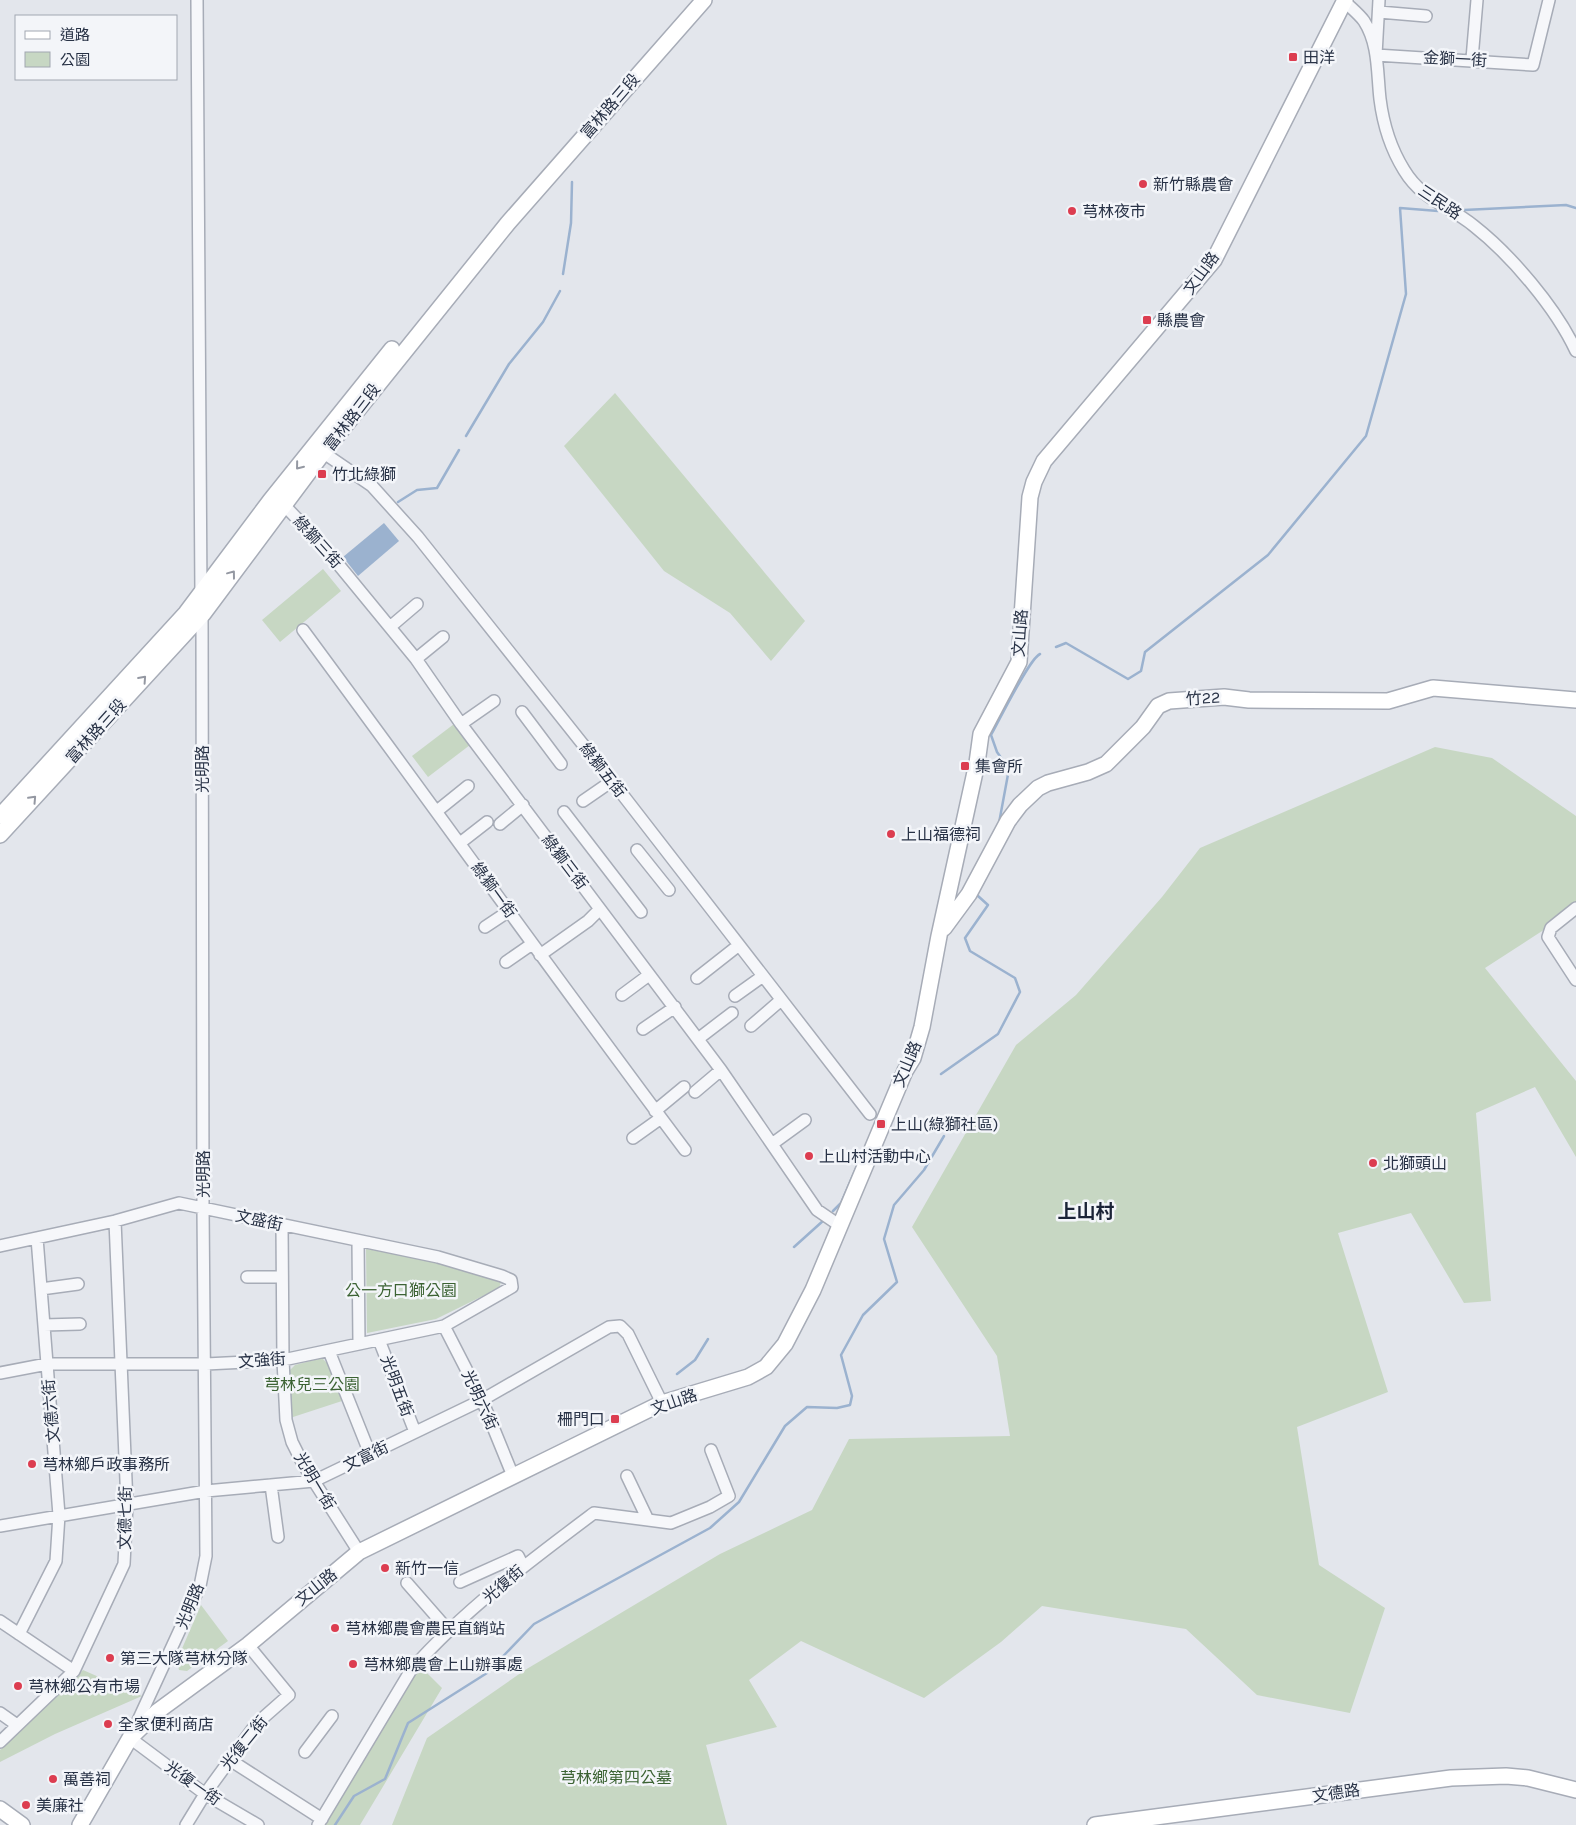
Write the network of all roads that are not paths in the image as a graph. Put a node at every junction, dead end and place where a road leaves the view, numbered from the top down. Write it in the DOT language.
graph roads {
  1 [pos="197,0"];
  2 [pos="690,0"];
  3 [pos="704,0"];
  4 [pos="1477,0"];
  5 [pos="1549,0"];
  6 [pos="1344,1"];
  7 [pos="1379,6"];
  8 [pos="1426,16"];
  9 [pos="1376,56"];
  10 [pos="1472,59"];
  11 [pos="1576,351"];
  12 [pos="319,450"];
  13 [pos="284,505"];
  14 [pos="200,594"];
  15 [pos="417,604"];
  16 [pos="203,614"];
  17 [pos="390,627"];
  18 [pos="303,630"];
  19 [pos="443,637"];
  20 [pos="416,659"];
  21 [pos="494,700"];
  22 [pos="1576,700"];
  23 [pos="522,712"];
  24 [pos="461,724"];
  25 [pos="561,764"];
  26 [pos="612,781"];
  27 [pos="468,786"];
  28 [pos="583,802"];
  29 [pos="523,805"];
  30 [pos="437,811"];
  31 [pos="564,812"];
  32 [pos="0,816"];
  33 [pos="487,822"];
  34 [pos="500,824"];
  35 [pos="0,835"];
  36 [pos="460,844"];
  37 [pos="637,850"];
  38 [pos="669,890"];
  39 [pos="600,908"];
  40 [pos="1576,908"];
  41 [pos="508,911"];
  42 [pos="641,912"];
  43 [pos="485,927"];
  44 [pos="939,936"];
  45 [pos="532,944"];
  46 [pos="739,945"];
  47 [pos="540,955"];
  48 [pos="506,962"];
  49 [pos="649,975"];
  50 [pos="763,976"];
  51 [pos="697,978"];
  52 [pos="1576,980"];
  53 [pos="622,995"];
  54 [pos="735,996"];
  55 [pos="781,1000"];
  56 [pos="675,1007"];
  57 [pos="732,1013"];
  58 [pos="751,1026"];
  59 [pos="644,1029"];
  60 [pos="698,1039"];
  61 [pos="721,1070"];
  62 [pos="870,1114"];
  63 [pos="658,1115"];
  64 [pos="806,1120"];
  65 [pos="633,1138"];
  66 [pos="772,1144"];
  67 [pos="685,1150"];
  68 [pos="203,1208"];
  69 [pos="115,1220"];
  70 [pos="282,1225"];
  71 [pos="839,1226"];
  72 [pos="37,1238"];
  73 [pos="358,1241"];
  74 [pos="0,1246"];
  75 [pos="247,1277"];
  76 [pos="282,1277"];
  77 [pos="78,1284"];
  78 [pos="512,1287"];
  79 [pos="41,1289"];
  80 [pos="80,1324"];
  81 [pos="44,1325"];
  82 [pos="444,1326"];
  83 [pos="379,1340"];
  84 [pos="359,1344"];
  85 [pos="329,1351"];
  86 [pos="283,1360"];
  87 [pos="47,1364"];
  88 [pos="120,1364"];
  89 [pos="206,1364"];
  90 [pos="0,1373"];
  91 [pos="482,1400"];
  92 [pos="662,1403"];
  93 [pos="415,1432"];
  94 [pos="712,1450"];
  95 [pos="370,1454"];
  96 [pos="513,1476"];
  97 [pos="627,1476"];
  98 [pos="314,1481"];
  99 [pos="271,1485"];
  100 [pos="206,1492"];
  101 [pos="127,1504"];
  102 [pos="59,1515"];
  103 [pos="648,1520"];
  104 [pos="0,1526"];
  105 [pos="278,1537"];
  106 [pos="359,1552"];
  107 [pos="523,1566"];
  108 [pos="460,1582"];
  109 [pos="407,1583"];
  110 [pos="0,1621"];
  111 [pos="449,1631"];
  112 [pos="20,1634"];
  113 [pos="248,1645"];
  114 [pos="74,1671"];
  115 [pos="0,1713"];
  116 [pos="332,1716"];
  117 [pos="17,1725"];
  118 [pos="130,1738"];
  119 [pos="0,1742"];
  120 [pos="305,1752"];
  121 [pos="230,1760"];
  122 [pos="1576,1790"];
  123 [pos="205,1794"];
  124 [pos="0,1810"];
  125 [pos="320,1822"];
  126 [pos="252,1824"];
  127 [pos="22,1825"];
  128 [pos="80,1825"];
  129 [pos="186,1825"];
  130 [pos="1095,1825"];
  1 -- 14 [label="street, 光明路"];
  2 -- 12 [label="main road, 富林路三段"];
  3 -- 12 [label="main road, 富林路三段"];
  4 -- 10 [label="street"];
  5 -- 10 [label="street, 金獅一街"];
  6 -- 9 [label="street, 三民路"];
  6 -- 44 [label="main road, 文山路"];
  7 -- 8 [label="street"];
  7 -- 9 [label="street"];
  9 -- 10 [label="street, 金獅一街"];
  9 -- 11 [label="street, 三民路"];
  12 -- 13 [label="main road, 富林路三段"];
  12 -- 14 [label="main road, 富林路三段, one-way"];
  12 -- 26 [label="street, 綠獅五街"];
  16 -- 13 [label="main road, 富林路三段, one-way"];
  13 -- 17 [label="street, 綠獅三街"];
  14 -- 16 [label="street, 光明路"];
  14 -- 32 [label="main road, 富林路三段"];
  15 -- 17 [label="street"];
  35 -- 16 [label="main road, 富林路三段, one-way"];
  16 -- 68 [label="street, 光明路"];
  17 -- 20 [label="street, 綠獅三街"];
  18 -- 30 [label="street, 綠獅一街"];
  19 -- 20 [label="street"];
  20 -- 24 [label="street, 綠獅三街"];
  21 -- 24 [label="street"];
  22 -- 44 [label="main road, 竹22 / 竹22"];
  23 -- 25 [label="street"];
  24 -- 29 [label="street, 綠獅三街"];
  26 -- 28 [label="street"];
  26 -- 46 [label="street, 綠獅五街"];
  27 -- 30 [label="street"];
  29 -- 34 [label="street"];
  29 -- 39 [label="street, 綠獅三街"];
  30 -- 36 [label="street, 綠獅一街"];
  31 -- 42 [label="street"];
  33 -- 36 [label="street"];
  36 -- 41 [label="street, 綠獅一街"];
  37 -- 38 [label="street"];
  39 -- 47 [label="street"];
  39 -- 49 [label="street, 綠獅三街"];
  40 -- 52 [label="street"];
  41 -- 43 [label="street"];
  41 -- 45 [label="street, 綠獅一街"];
  44 -- 71 [label="main road, 文山路"];
  45 -- 47 [label="street, 綠獅一街"];
  45 -- 48 [label="street"];
  46 -- 50 [label="street, 綠獅五街"];
  46 -- 51 [label="street"];
  47 -- 63 [label="street, 綠獅一街"];
  49 -- 53 [label="street"];
  49 -- 56 [label="street, 綠獅三街"];
  50 -- 54 [label="street"];
  50 -- 55 [label="street, 綠獅五街"];
  55 -- 58 [label="street"];
  55 -- 62 [label="street, 綠獅五街"];
  56 -- 59 [label="street"];
  56 -- 60 [label="street, 綠獅三街"];
  57 -- 60 [label="street"];
  60 -- 61 [label="street, 綠獅三街"];
  61 -- 63 [label="street"];
  61 -- 66 [label="street, 綠獅三街"];
  63 -- 65 [label="street"];
  63 -- 67 [label="street, 綠獅一街"];
  64 -- 66 [label="street"];
  66 -- 71 [label="street, 綠獅三街"];
  68 -- 69 [label="street, 文盛街"];
  68 -- 70 [label="street, 文盛街"];
  68 -- 89 [label="street, 光明路"];
  69 -- 72 [label="street, 文盛街"];
  69 -- 88 [label="street, 文德七街"];
  70 -- 73 [label="street, 文盛街"];
  70 -- 76 [label="street, 光明一街"];
  71 -- 92 [label="main road, 文山路"];
  72 -- 74 [label="street, 文盛街"];
  72 -- 79 [label="street, 文德六街"];
  73 -- 78 [label="street, 文盛街"];
  73 -- 84 [label="street"];
  75 -- 76 [label="street"];
  76 -- 86 [label="street, 光明一街"];
  77 -- 79 [label="street"];
  78 -- 82 [label="street, 文強街"];
  79 -- 81 [label="street, 文德六街"];
  80 -- 81 [label="street"];
  81 -- 87 [label="street, 文德六街"];
  82 -- 83 [label="street, 文強街"];
  82 -- 91 [label="street, 光明六街"];
  83 -- 84 [label="street, 文強街"];
  83 -- 93 [label="street, 光明五街"];
  84 -- 85 [label="street, 文強街"];
  85 -- 86 [label="street, 文強街"];
  85 -- 95 [label="street"];
  86 -- 89 [label="street, 文強街"];
  86 -- 98 [label="street, 光明一街"];
  87 -- 88 [label="street, 文強街"];
  87 -- 90 [label="street, 文強街"];
  87 -- 102 [label="street, 文德六街"];
  88 -- 89 [label="street, 文強街"];
  88 -- 101 [label="street, 文德七街"];
  89 -- 100 [label="street, 光明路"];
  91 -- 92 [label="street, 文富街"];
  91 -- 93 [label="street, 文富街"];
  91 -- 96 [label="street, 光明六街"];
  92 -- 96 [label="main road, 文山路"];
  93 -- 95 [label="street, 文富街"];
  94 -- 103 [label="street, 光復街"];
  95 -- 98 [label="street, 文富街"];
  96 -- 106 [label="main road, 文山路"];
  97 -- 103 [label="street"];
  98 -- 99 [label="street, 文富街"];
  98 -- 106 [label="street, 光明一街"];
  99 -- 100 [label="street, 文富街"];
  99 -- 105 [label="street"];
  100 -- 101 [label="street, 文富街"];
  100 -- 118 [label="street, 光明路"];
  101 -- 102 [label="street, 文富街"];
  101 -- 114 [label="street, 文德七街"];
  102 -- 104 [label="street, 文富街"];
  102 -- 112 [label="street, 文德六街"];
  103 -- 107 [label="street, 光復街"];
  106 -- 113 [label="main road, 文山路"];
  107 -- 108 [label="street"];
  107 -- 111 [label="street, 光復街"];
  109 -- 111 [label="street"];
  110 -- 112 [label="street"];
  111 -- 125 [label="street, 光復街"];
  112 -- 114 [label="street"];
  113 -- 118 [label="main road, 文山路"];
  113 -- 121 [label="street, 光復二街"];
  114 -- 117 [label="street, 文德七街"];
  115 -- 117 [label="street"];
  116 -- 120 [label="street"];
  117 -- 119 [label="street, 文德七街"];
  118 -- 123 [label="street, 光復一街"];
  118 -- 128 [label="main road, 文山路"];
  121 -- 123 [label="street, 光復二街"];
  121 -- 125 [label="street"];
  122 -- 130 [label="main road, 文德路"];
  123 -- 126 [label="street, 光復一街"];
  123 -- 129 [label="street, 光復二街"];
  124 -- 127 [label="main road"];
}
